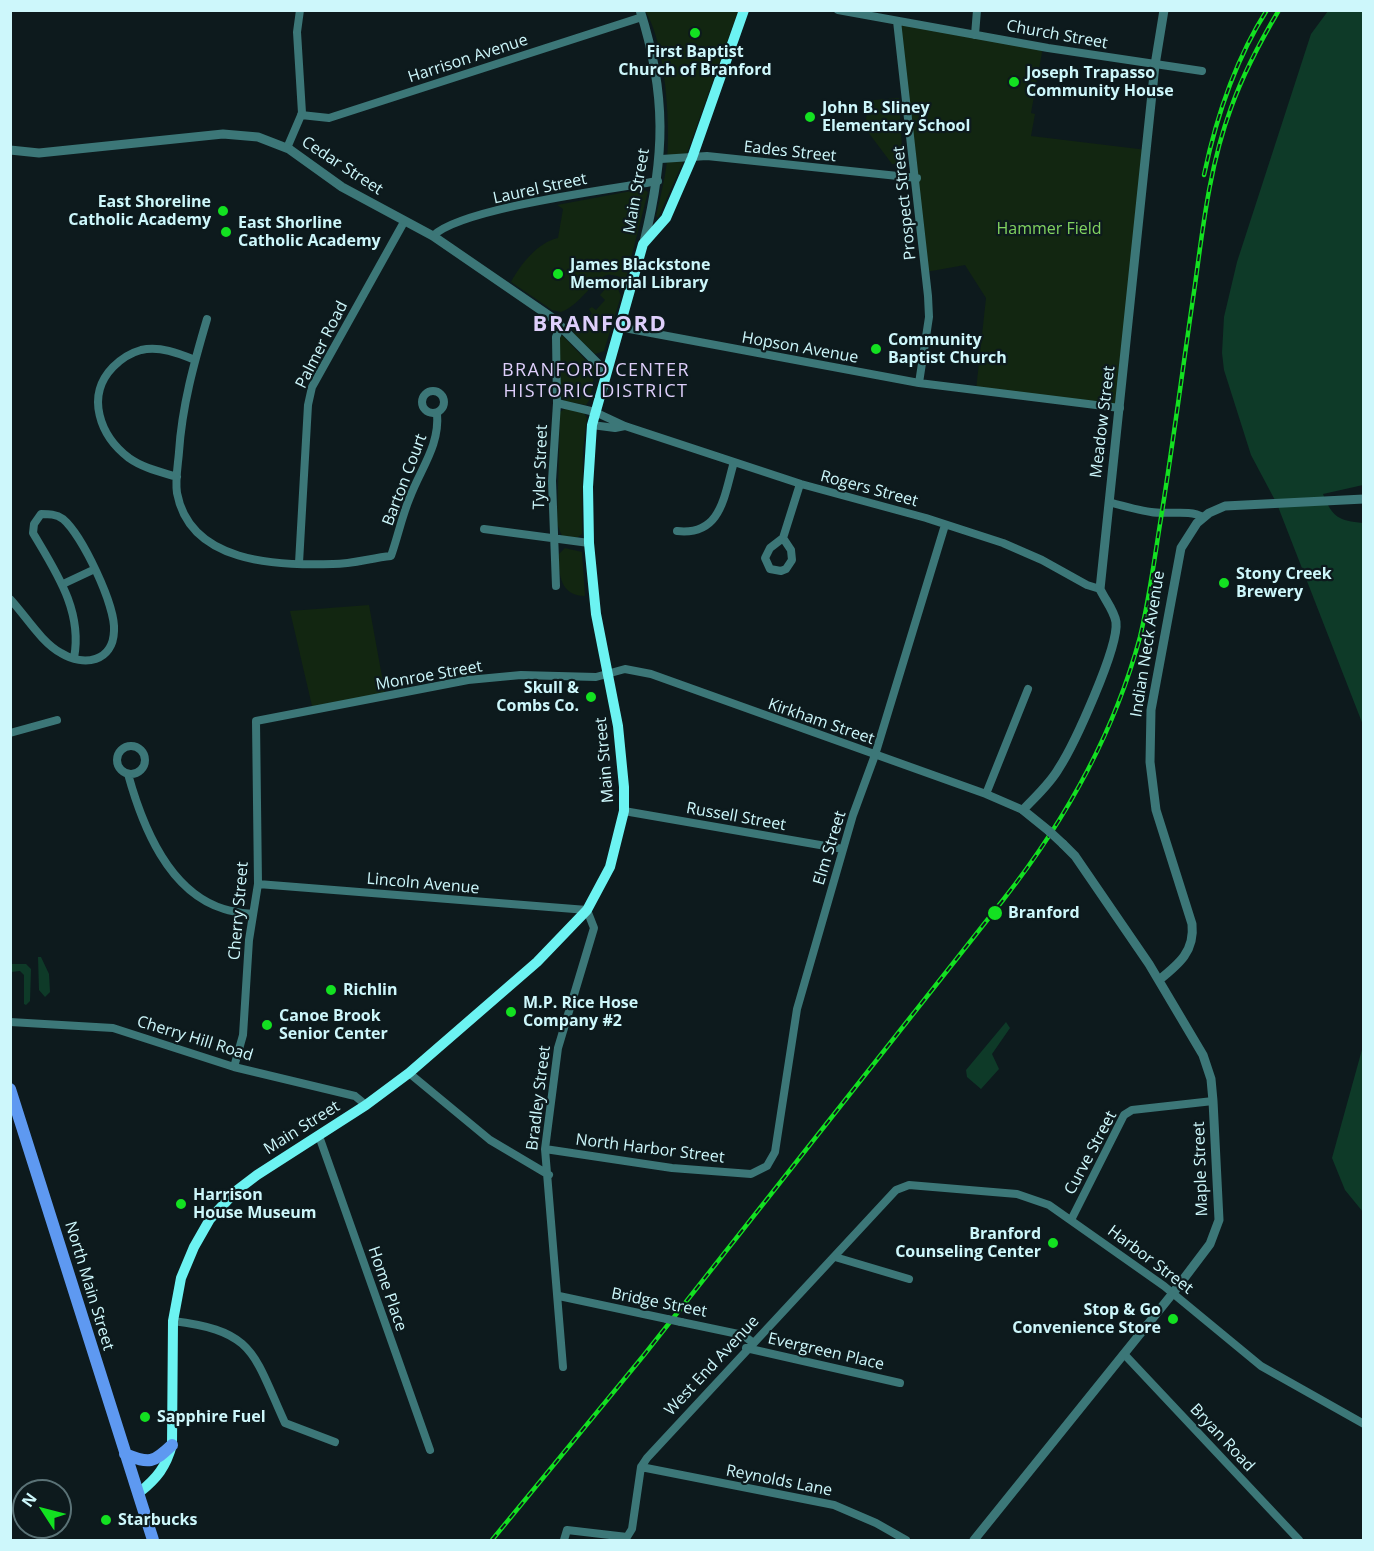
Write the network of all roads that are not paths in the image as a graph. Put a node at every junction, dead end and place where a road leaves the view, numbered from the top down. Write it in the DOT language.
graph roads {
  1 [pos="300,10"];
  2 [pos="744,10"];
  3 [pos="838,10"];
  4 [pos="977,10"];
  5 [pos="1164,10"];
  6 [pos="641,14"];
  7 [pos="897,21"];
  8 [pos="975,35"];
  9 [pos="1155,65"];
  10 [pos="1202,71"];
  11 [pos="301,115"];
  12 [pos="287,148"];
  13 [pos="10,150"];
  14 [pos="692,158"];
  15 [pos="661,159"];
  16 [pos="917,178"];
  17 [pos="658,181"];
  18 [pos="404,222"];
  19 [pos="433,236"];
  20 [pos="643,244"];
  21 [pos="207,319"];
  22 [pos="561,326"];
  23 [pos="619,327"];
  24 [pos="195,360"];
  25 [pos="606,372"];
  26 [pos="919,383"];
  27 [pos="557,403"];
  28 [pos="1120,408"];
  29 [pos="595,412"];
  30 [pos="437,413"];
  31 [pos="592,425"];
  32 [pos="625,426"];
  33 [pos="735,462"];
  34 [pos="177,477"];
  35 [pos="800,484"];
  36 [pos="1364,499"];
  37 [pos="1109,502"];
  38 [pos="1203,517"];
  39 [pos="945,525"];
  40 [pos="484,529"];
  41 [pos="677,531"];
  42 [pos="783,538"];
  43 [pos="553,539"];
  44 [pos="589,543"];
  45 [pos="299,563"];
  46 [pos="95,569"];
  47 [pos="63,584"];
  48 [pos="556,585"];
  49 [pos="1100,589"];
  50 [pos="10,599"];
  51 [pos="74,658"];
  52 [pos="608,673"];
  53 [pos="1028,689"];
  54 [pos="57,720"];
  55 [pos="256,721"];
  56 [pos="10,733"];
  57 [pos="874,756"];
  58 [pos="128,774"];
  59 [pos="986,794"];
  60 [pos="1023,810"];
  61 [pos="624,811"];
  62 [pos="843,849"];
  63 [pos="258,884"];
  64 [pos="587,910"];
  65 [pos="252,914"];
  66 [pos="1159,980"];
  67 [pos="10,1022"];
  68 [pos="234,1067"];
  69 [pos="409,1073"];
  70 [pos="10,1089"];
  71 [pos="1213,1101"];
  72 [pos="366,1105"];
  73 [pos="319,1136"];
  74 [pos="545,1149"];
  75 [pos="751,1174"];
  76 [pos="549,1175"];
  77 [pos="896,1190"];
  78 [pos="1071,1220"];
  79 [pos="835,1257"];
  80 [pos="909,1279"];
  81 [pos="1173,1293"];
  82 [pos="559,1296"];
  83 [pos="173,1321"];
  84 [pos="749,1345"];
  85 [pos="1124,1354"];
  86 [pos="563,1367"];
  87 [pos="900,1383"];
  88 [pos="1364,1424"];
  89 [pos="335,1442"];
  90 [pos="172,1445"];
  91 [pos="430,1450"];
  92 [pos="125,1454"];
  93 [pos="642,1467"];
  94 [pos="140,1492"];
  95 [pos="153,1540"];
  96 [pos="564,1540"];
  97 [pos="906,1540"];
  98 [pos="974,1540"];
  99 [pos="1299,1540"];
  1 -- 11 [label="street"];
  2 -- 14 [label="main road"];
  3 -- 7 [label="street, Church Street"];
  4 -- 8 [label="street"];
  5 -- 9 [label="street, Meadow Street"];
  6 -- 11 [label="street, Harrison Avenue"];
  6 -- 15 [label="street, Main Street"];
  7 -- 8 [label="street, Church Street"];
  7 -- 16 [label="street, Prospect Street"];
  8 -- 9 [label="street, Church Street"];
  9 -- 10 [label="street, Church Street"];
  9 -- 28 [label="street, Meadow Street"];
  11 -- 12 [label="street"];
  12 -- 13 [label="street, Cedar Street"];
  12 -- 18 [label="street, Cedar Street"];
  14 -- 15 [label="street, Eades Street"];
  14 -- 16 [label="street, Eades Street"];
  14 -- 20 [label="main road"];
  15 -- 17 [label="street, Main Street"];
  16 -- 26 [label="street, Prospect Street"];
  17 -- 19 [label="street, Laurel Street"];
  17 -- 20 [label="street, Main Street"];
  18 -- 19 [label="street, Cedar Street"];
  18 -- 45 [label="street, Palmer Road"];
  19 -- 22 [label="street, Cedar Street"];
  20 -- 23 [label="main road, Main Street"];
  21 -- 24 [label="street"];
  22 -- 25 [label="street, Cedar Street"];
  22 -- 27 [label="street, Tyler Street"];
  23 -- 25 [label="main road, Main Street"];
  23 -- 26 [label="street, Hopson Avenue"];
  24 -- 34 [label="street"];
  24 -- 34 [label="street"];
  25 -- 29 [label="main road, Main Street"];
  26 -- 28 [label="street, Hopson Avenue"];
  27 -- 29 [label="street, Rogers Street"];
  27 -- 43 [label="street, Tyler Street"];
  28 -- 37 [label="street, Meadow Street"];
  29 -- 31 [label="main road, Main Street"];
  29 -- 32 [label="street, Rogers Street"];
  30 -- 45 [label="street, Barton Court"];
  31 -- 32 [label="street, Rogers Street"];
  31 -- 44 [label="main road, Main Street"];
  32 -- 33 [label="street, Rogers Street"];
  33 -- 35 [label="street, Rogers Street"];
  33 -- 41 [label="street"];
  34 -- 45 [label="street"];
  35 -- 39 [label="street, Rogers Street"];
  35 -- 42 [label="street"];
  36 -- 38 [label="street, Indian Neck Avenue"];
  37 -- 38 [label="street, Indian Neck Avenue"];
  37 -- 49 [label="street, Meadow Street"];
  38 -- 66 [label="street, Indian Neck Avenue"];
  39 -- 49 [label="street, Rogers Street"];
  39 -- 57 [label="street, Elm Street"];
  40 -- 43 [label="street"];
  43 -- 44 [label="street"];
  43 -- 48 [label="street, Tyler Street"];
  44 -- 52 [label="main road, Main Street"];
  46 -- 47 [label="street"];
  46 -- 47 [label="street"];
  46 -- 51 [label="street"];
  47 -- 51 [label="street"];
  49 -- 60 [label="street"];
  50 -- 51 [label="street"];
  52 -- 55 [label="street, Monroe Street"];
  52 -- 57 [label="street, Kirkham Street"];
  52 -- 61 [label="main road, Main Street"];
  53 -- 59 [label="street"];
  54 -- 56 [label="street"];
  55 -- 63 [label="street, Cherry Street"];
  57 -- 59 [label="street, Kirkham Street"];
  57 -- 62 [label="street, Elm Street"];
  58 -- 65 [label="street"];
  59 -- 60 [label="street, Kirkham Street"];
  60 -- 66 [label="street, Maple Street, bridge"];
  61 -- 62 [label="street, Russell Street"];
  61 -- 64 [label="main road, Main Street"];
  62 -- 75 [label="street, Elm Street"];
  63 -- 64 [label="street, Lincoln Avenue"];
  63 -- 65 [label="street, Cherry Street"];
  64 -- 69 [label="main road, Main Street"];
  64 -- 74 [label="street, Bradley Street"];
  65 -- 68 [label="street, Cherry Street"];
  66 -- 71 [label="street, Maple Street"];
  67 -- 68 [label="street, Cherry Hill Road"];
  68 -- 72 [label="street, Cherry Hill Road"];
  69 -- 72 [label="main road, Main Street"];
  69 -- 76 [label="street"];
  70 -- 92 [label="main road, North Main Street"];
  71 -- 78 [label="street, Curve Street"];
  71 -- 81 [label="street, Maple Street"];
  72 -- 73 [label="main road, Main Street"];
  73 -- 83 [label="main road, Main Street"];
  73 -- 91 [label="street, Home Place"];
  74 -- 75 [label="street, North Harbor Street"];
  74 -- 76 [label="street, Bradley Street"];
  76 -- 82 [label="street, Bradley Street"];
  77 -- 78 [label="street, Harbor Street"];
  77 -- 79 [label="street, West End Avenue"];
  78 -- 81 [label="street, Harbor Street"];
  79 -- 80 [label="street"];
  79 -- 84 [label="street, West End Avenue"];
  81 -- 85 [label="street, Maple Street"];
  81 -- 88 [label="street, Harbor Street"];
  82 -- 84 [label="street, Bridge Street, bridge"];
  82 -- 86 [label="street, Bradley Street"];
  83 -- 89 [label="street"];
  83 -- 90 [label="main road, Main Street"];
  84 -- 87 [label="street, Evergreen Place"];
  84 -- 93 [label="street, West End Avenue"];
  85 -- 98 [label="street, Maple Street"];
  85 -- 99 [label="street, Bryan Road"];
  90 -- 92 [label="main road"];
  90 -- 94 [label="main road, Main Street"];
  92 -- 94 [label="main road, North Main Street"];
  93 -- 96 [label="street, West End Avenue"];
  93 -- 97 [label="street, Reynolds Lane"];
  94 -- 95 [label="main road, North Main Street"];
}
